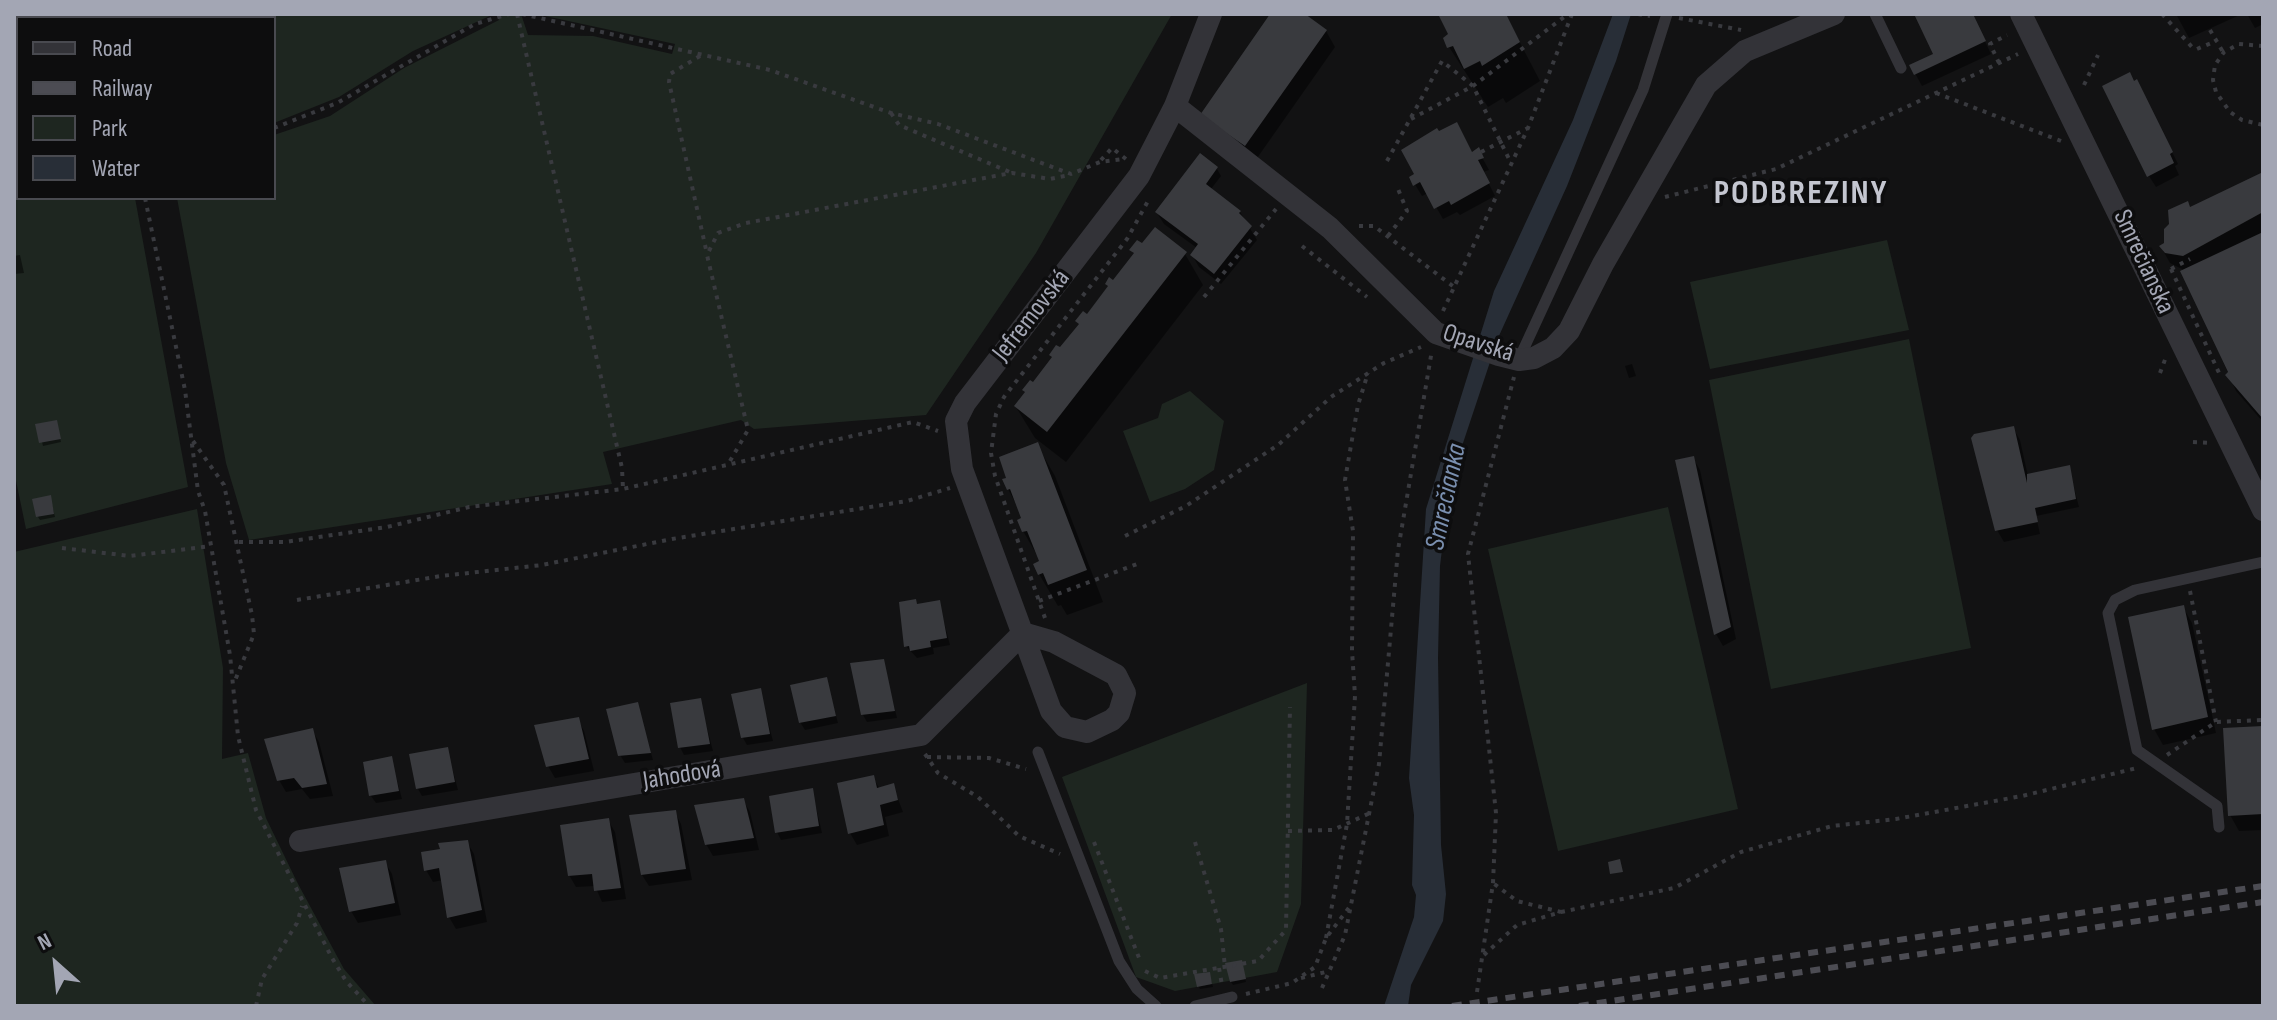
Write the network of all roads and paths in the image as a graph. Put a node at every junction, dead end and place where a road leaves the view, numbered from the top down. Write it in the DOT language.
graph roads {
  1 [pos="509,14"];
  2 [pos="520,14"];
  3 [pos="1211,14"];
  4 [pos="1570,14"];
  5 [pos="1638,14"];
  6 [pos="1834,14"];
  7 [pos="1875,14"];
  8 [pos="2162,14"];
  9 [pos="1649,15"];
  10 [pos="1667,15"];
  11 [pos="2017,23"];
  12 [pos="2210,30"];
  13 [pos="1779,37"];
  14 [pos="2216,41"];
  15 [pos="2263,46"];
  16 [pos="2023,52"];
  17 [pos="2224,52"];
  18 [pos="702,54"];
  19 [pos="2098,55"];
  20 [pos="1999,63"];
  21 [pos="1901,68"];
  22 [pos="2084,85"];
  23 [pos="1473,86"];
  24 [pos="1936,93"];
  25 [pos="1175,106"];
  26 [pos="891,113"];
  27 [pos="1409,120"];
  28 [pos="2263,125"];
  29 [pos="276,127"];
  30 [pos="1528,128"];
  31 [pos="1158,141"];
  32 [pos="1498,141"];
  33 [pos="2069,144"];
  34 [pos="1481,152"];
  35 [pos="1387,161"];
  36 [pos="1100,162"];
  37 [pos="1512,165"];
  38 [pos="1132,168"];
  39 [pos="1012,173"];
  40 [pos="1071,174"];
  41 [pos="1398,189"];
  42 [pos="1287,195"];
  43 [pos="145,200"];
  44 [pos="1639,204"];
  45 [pos="1355,222"];
  46 [pos="1388,236"];
  47 [pos="1127,239"];
  48 [pos="1134,245"];
  49 [pos="707,255"];
  50 [pos="1100,274"];
  51 [pos="1107,280"];
  52 [pos="1454,287"];
  53 [pos="1204,297"];
  54 [pos="1071,311"];
  55 [pos="1079,316"];
  56 [pos="1438,339"];
  57 [pos="1045,344"];
  58 [pos="1053,350"];
  59 [pos="1519,360"];
  60 [pos="1368,373"];
  61 [pos="1018,379"];
  62 [pos="1026,384"];
  63 [pos="955,432"];
  64 [pos="191,439"];
  65 [pos="2193,442"];
  66 [pos="2216,444"];
  67 [pos="729,463"];
  68 [pos="968,483"];
  69 [pos="623,489"];
  70 [pos="2263,510"];
  71 [pos="1020,527"];
  72 [pos="1013,529"];
  73 [pos="1125,536"];
  74 [pos="239,542"];
  75 [pos="211,546"];
  76 [pos="62,548"];
  77 [pos="2263,562"];
  78 [pos="1137,564"];
  79 [pos="1035,569"];
  80 [pos="1028,572"];
  81 [pos="2187,579"];
  82 [pos="297,600"];
  83 [pos="1039,601"];
  84 [pos="1023,633"];
  85 [pos="1054,642"];
  86 [pos="234,685"];
  87 [pos="1290,707"];
  88 [pos="2263,720"];
  89 [pos="2216,722"];
  90 [pos="915,737"];
  91 [pos="2177,750"];
  92 [pos="1038,752"];
  93 [pos="927,757"];
  94 [pos="2141,766"];
  95 [pos="1054,789"];
  96 [pos="1370,813"];
  97 [pos="1347,824"];
  98 [pos="2219,827"];
  99 [pos="1288,831"];
  100 [pos="300,841"];
  101 [pos="1094,842"];
  102 [pos="1195,842"];
  103 [pos="1085,870"];
  104 [pos="1493,883"];
  105 [pos="302,904"];
  106 [pos="1352,904"];
  107 [pos="1561,912"];
  108 [pos="1326,938"];
  109 [pos="1482,956"];
  110 [pos="1225,967"];
  111 [pos="1330,971"];
  112 [pos="1298,979"];
  113 [pos="1322,988"];
  114 [pos="1477,992"];
  115 [pos="1232,997"];
  116 [pos="256,1006"];
  117 [pos="369,1006"];
  118 [pos="1156,1006"];
  119 [pos="1195,1006"];
  1 -- 29 [label="path"];
  2 -- 18 [label="path"];
  2 -- 69 [label="path"];
  3 -- 25 [label="street, Jefremovská"];
  4 -- 23 [label="path"];
  4 -- 30 [label="path"];
  5 -- 9 [label="path"];
  6 -- 13 [label="street, Opavská"];
  7 -- 21 [label="lane"];
  8 -- 14 [label="path"];
  9 -- 10 [label="path"];
  10 -- 13 [label="path"];
  10 -- 59 [label="lane"];
  11 -- 20 [label="path"];
  11 -- 70 [label="street, Smrečianska"];
  12 -- 14 [label="path"];
  13 -- 44 [label="street, Opavská"];
  14 -- 17 [label="path"];
  15 -- 17 [label="path"];
  16 -- 20 [label="path"];
  17 -- 28 [label="path"];
  18 -- 26 [label="path"];
  18 -- 49 [label="path"];
  19 -- 22 [label="path"];
  20 -- 24 [label="path"];
  23 -- 27 [label="path"];
  23 -- 27 [label="path"];
  23 -- 32 [label="path"];
  24 -- 33 [label="path"];
  24 -- 44 [label="path"];
  25 -- 31 [label="street, Jefremovská"];
  25 -- 42 [label="street, Opavská"];
  26 -- 39 [label="path"];
  26 -- 40 [label="path"];
  27 -- 35 [label="path"];
  30 -- 32 [label="path"];
  30 -- 37 [label="path"];
  31 -- 38 [label="street, Jefremovská"];
  31 -- 38 [label="path"];
  32 -- 34 [label="path"];
  32 -- 37 [label="path"];
  36 -- 38 [label="path"];
  36 -- 38 [label="path"];
  36 -- 40 [label="path"];
  37 -- 52 [label="path"];
  38 -- 47 [label="path"];
  38 -- 63 [label="street, Jefremovská"];
  39 -- 40 [label="path"];
  39 -- 49 [label="path"];
  41 -- 46 [label="path"];
  42 -- 53 [label="path"];
  42 -- 56 [label="street, Opavská"];
  43 -- 64 [label="path"];
  44 -- 59 [label="street, Opavská"];
  45 -- 46 [label="path"];
  46 -- 52 [label="path"];
  47 -- 48 [label="path"];
  47 -- 50 [label="path"];
  49 -- 67 [label="path"];
  50 -- 51 [label="path"];
  50 -- 54 [label="path"];
  52 -- 56 [label="path"];
  54 -- 55 [label="path"];
  54 -- 57 [label="path"];
  56 -- 59 [label="street, Opavská"];
  56 -- 60 [label="path"];
  56 -- 96 [label="path"];
  57 -- 58 [label="path"];
  57 -- 61 [label="path"];
  59 -- 104 [label="path"];
  60 -- 73 [label="path"];
  60 -- 97 [label="path"];
  61 -- 62 [label="path"];
  61 -- 72 [label="path"];
  63 -- 67 [label="path"];
  63 -- 68 [label="street"];
  64 -- 74 [label="path"];
  64 -- 75 [label="path"];
  65 -- 66 [label="path"];
  67 -- 69 [label="path"];
  68 -- 82 [label="path"];
  68 -- 84 [label="street"];
  69 -- 74 [label="path"];
  71 -- 72 [label="path"];
  72 -- 80 [label="path"];
  74 -- 86 [label="path"];
  75 -- 76 [label="path"];
  75 -- 86 [label="path"];
  77 -- 81 [label="lane"];
  78 -- 83 [label="path"];
  79 -- 80 [label="path"];
  80 -- 83 [label="path"];
  81 -- 89 [label="path"];
  81 -- 98 [label="lane"];
  83 -- 85 [label="path"];
  84 -- 85 [label="street"];
  84 -- 85 [label="street"];
  84 -- 90 [label="street, Jahodová"];
  86 -- 105 [label="path"];
  87 -- 99 [label="path"];
  88 -- 89 [label="path"];
  89 -- 91 [label="path"];
  90 -- 93 [label="path"];
  90 -- 100 [label="street, Jahodová"];
  92 -- 95 [label="lane"];
  93 -- 95 [label="path"];
  93 -- 103 [label="path"];
  94 -- 107 [label="path"];
  95 -- 103 [label="lane"];
  96 -- 97 [label="path"];
  96 -- 106 [label="path"];
  97 -- 99 [label="path"];
  97 -- 108 [label="path"];
  99 -- 110 [label="path"];
  101 -- 110 [label="path"];
  102 -- 110 [label="path"];
  103 -- 118 [label="lane"];
  104 -- 107 [label="path"];
  104 -- 109 [label="path"];
  105 -- 116 [label="path"];
  105 -- 117 [label="path"];
  106 -- 108 [label="path"];
  106 -- 111 [label="path"];
  107 -- 109 [label="path"];
  108 -- 112 [label="path"];
  109 -- 114 [label="path"];
  111 -- 112 [label="path"];
  111 -- 113 [label="path"];
  112 -- 115 [label="path"];
  115 -- 119 [label="lane"];
}
